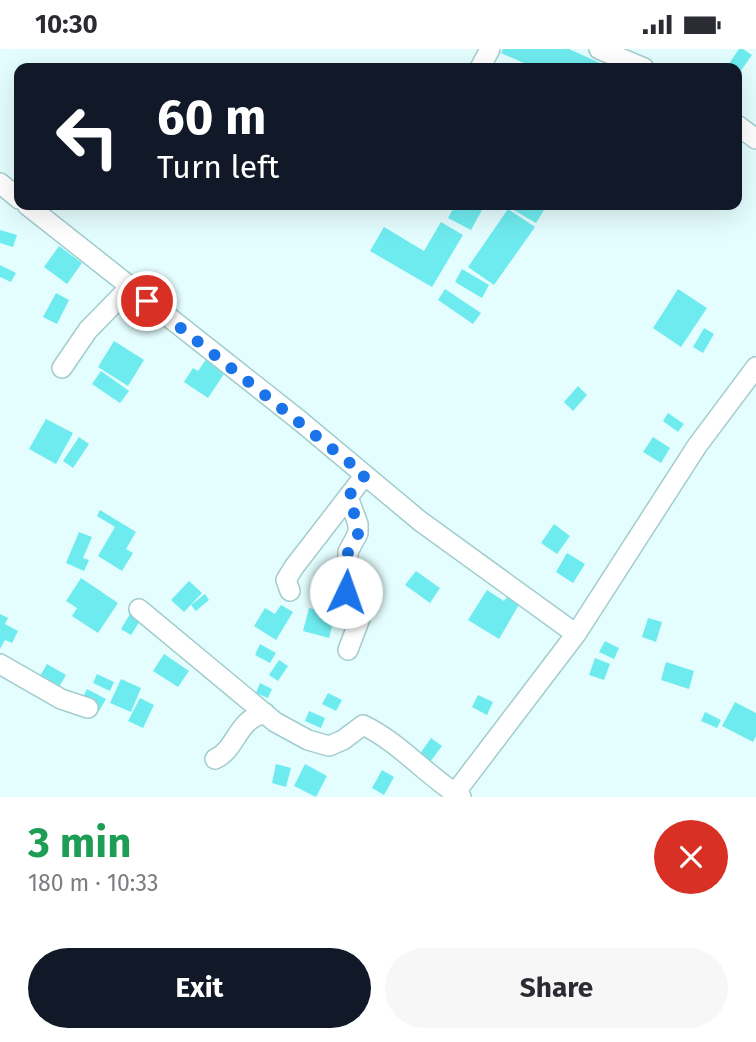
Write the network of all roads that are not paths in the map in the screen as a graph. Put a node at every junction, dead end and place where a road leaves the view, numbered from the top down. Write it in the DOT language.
graph roads {
  1 [pos="598,49"];
  2 [pos="639,61"];
  3 [pos="0,183"];
  4 [pos="14,195"];
  5 [pos="33,210"];
  6 [pos="130,287"];
  7 [pos="756,367"];
  8 [pos="62,369"];
  9 [pos="365,475"];
  10 [pos="348,497"];
  11 [pos="289,591"];
  12 [pos="139,609"];
  13 [pos="576,634"];
  14 [pos="348,650"];
  15 [pos="0,664"];
  16 [pos="88,708"];
  17 [pos="265,713"];
  18 [pos="215,759"];
  19 [pos="456,796"];
  1 -- 2 [label="street"];
  3 -- 4 [label="street"];
  5 -- 6 [label="street"];
  6 -- 8 [label="street"];
  6 -- 9 [label="street"];
  7 -- 13 [label="street"];
  9 -- 10 [label="street"];
  9 -- 13 [label="street"];
  10 -- 11 [label="street"];
  10 -- 14 [label="street"];
  12 -- 17 [label="street"];
  13 -- 19 [label="street"];
  15 -- 16 [label="street"];
  17 -- 18 [label="street"];
  17 -- 19 [label="street"];
}
